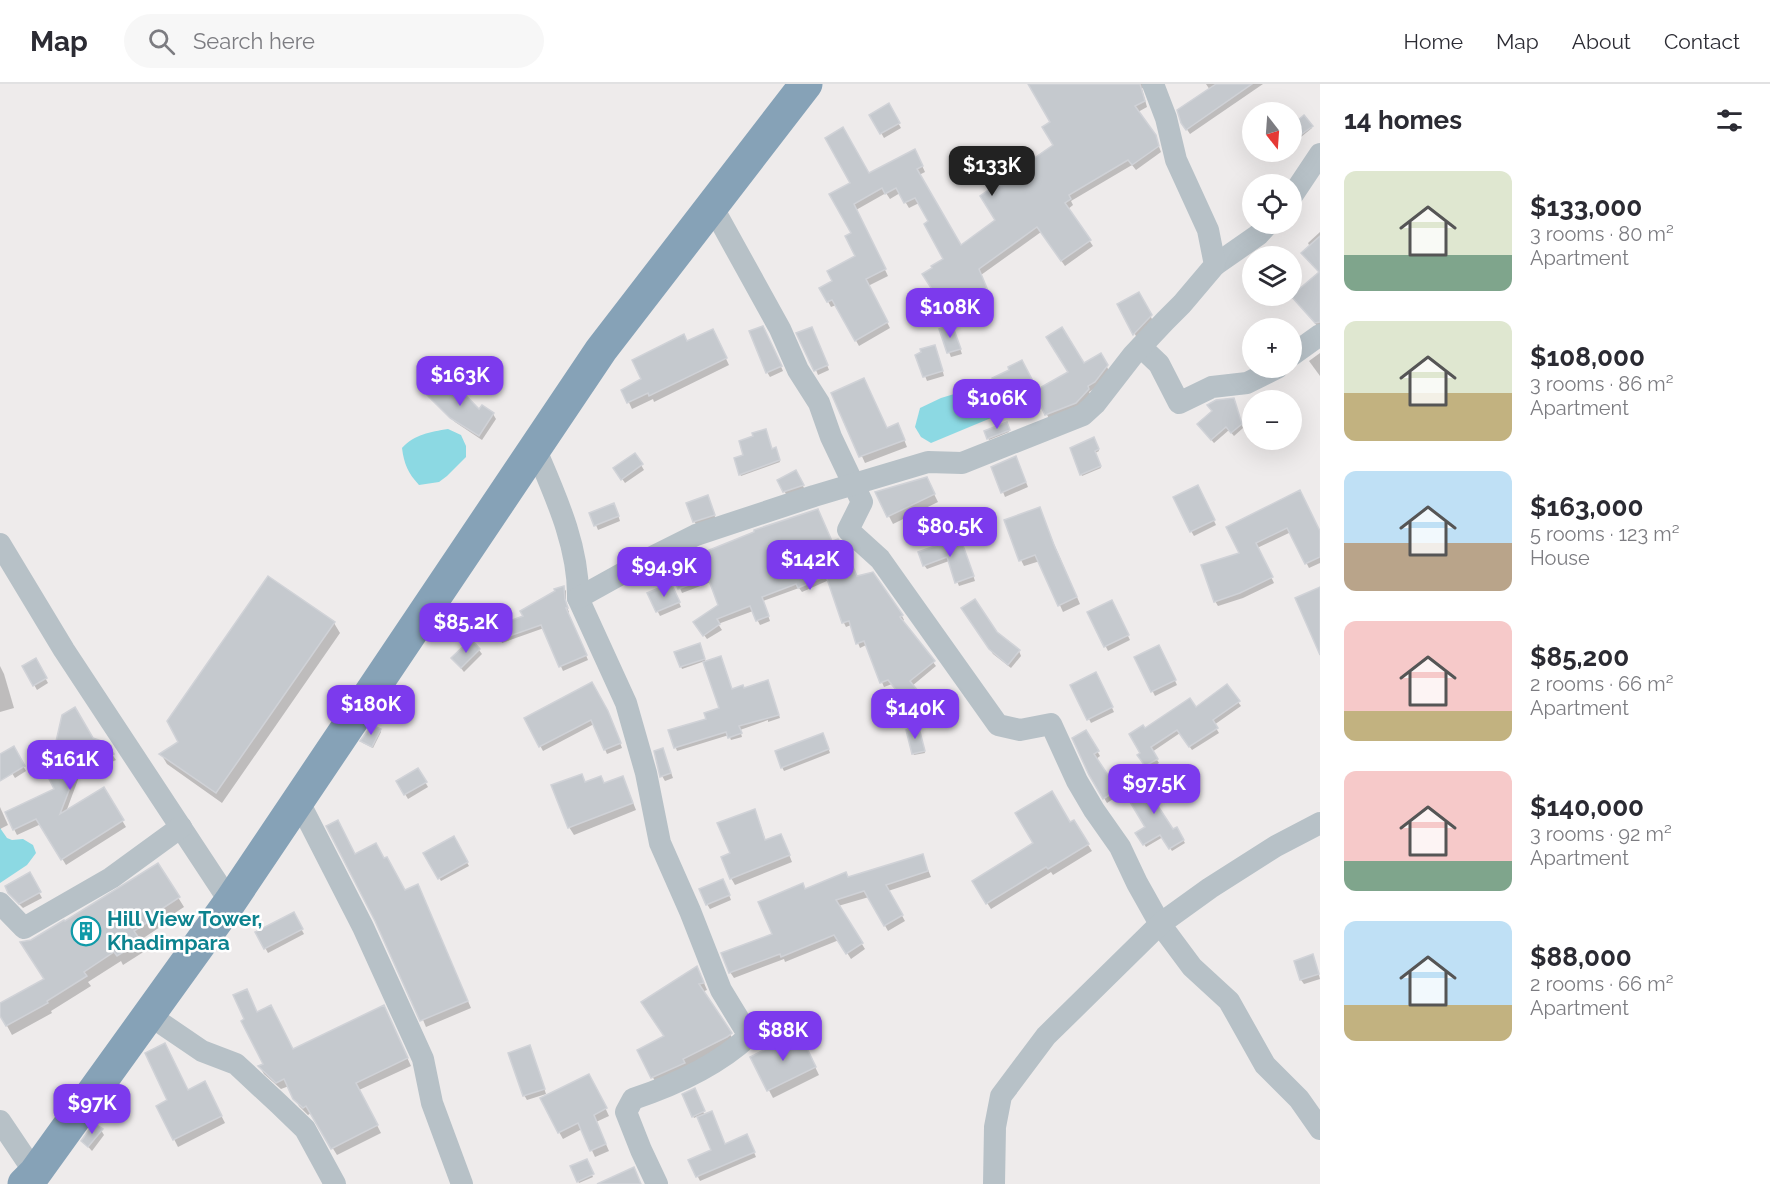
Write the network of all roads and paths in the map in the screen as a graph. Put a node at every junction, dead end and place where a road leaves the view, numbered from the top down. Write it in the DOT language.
graph roads {
  1 [pos="806,84"];
  2 [pos="1154,84"];
  3 [pos="1320,154"];
  4 [pos="1302,181"];
  5 [pos="712,206"];
  6 [pos="1259,234"];
  7 [pos="1215,265"];
  8 [pos="1320,335"];
  9 [pos="1141,347"];
  10 [pos="1302,348"];
  11 [pos="1257,378"];
  12 [pos="535,448"];
  13 [pos="853,484"];
  14 [pos="0,544"];
  15 [pos="578,598"];
  16 [pos="298,800"];
  17 [pos="1320,823"];
  18 [pos="181,827"];
  19 [pos="230,902"];
  20 [pos="0,903"];
  21 [pos="1160,924"];
  22 [pos="149,1015"];
  23 [pos="0,1121"];
  24 [pos="1320,1129"];
  25 [pos="30,1178"];
  26 [pos="335,1184"];
  27 [pos="462,1184"];
  28 [pos="657,1184"];
  29 [pos="994,1184"];
  1 -- 5 [label="highway"];
  2 -- 7 [label="street"];
  3 -- 4 [label="street"];
  5 -- 12 [label="highway"];
  5 -- 13 [label="street"];
  6 -- 7 [label="street"];
  7 -- 9 [label="street"];
  8 -- 10 [label="street"];
  9 -- 11 [label="street"];
  9 -- 13 [label="street"];
  12 -- 15 [label="street"];
  12 -- 16 [label="highway"];
  13 -- 15 [label="street"];
  13 -- 21 [label="street"];
  14 -- 18 [label="street"];
  15 -- 28 [label="street"];
  16 -- 19 [label="highway"];
  16 -- 27 [label="street"];
  17 -- 21 [label="street"];
  18 -- 19 [label="street"];
  18 -- 20 [label="street"];
  19 -- 22 [label="highway"];
  21 -- 24 [label="street"];
  21 -- 29 [label="street"];
  22 -- 25 [label="highway"];
  22 -- 26 [label="street"];
  23 -- 25 [label="street"];
}
